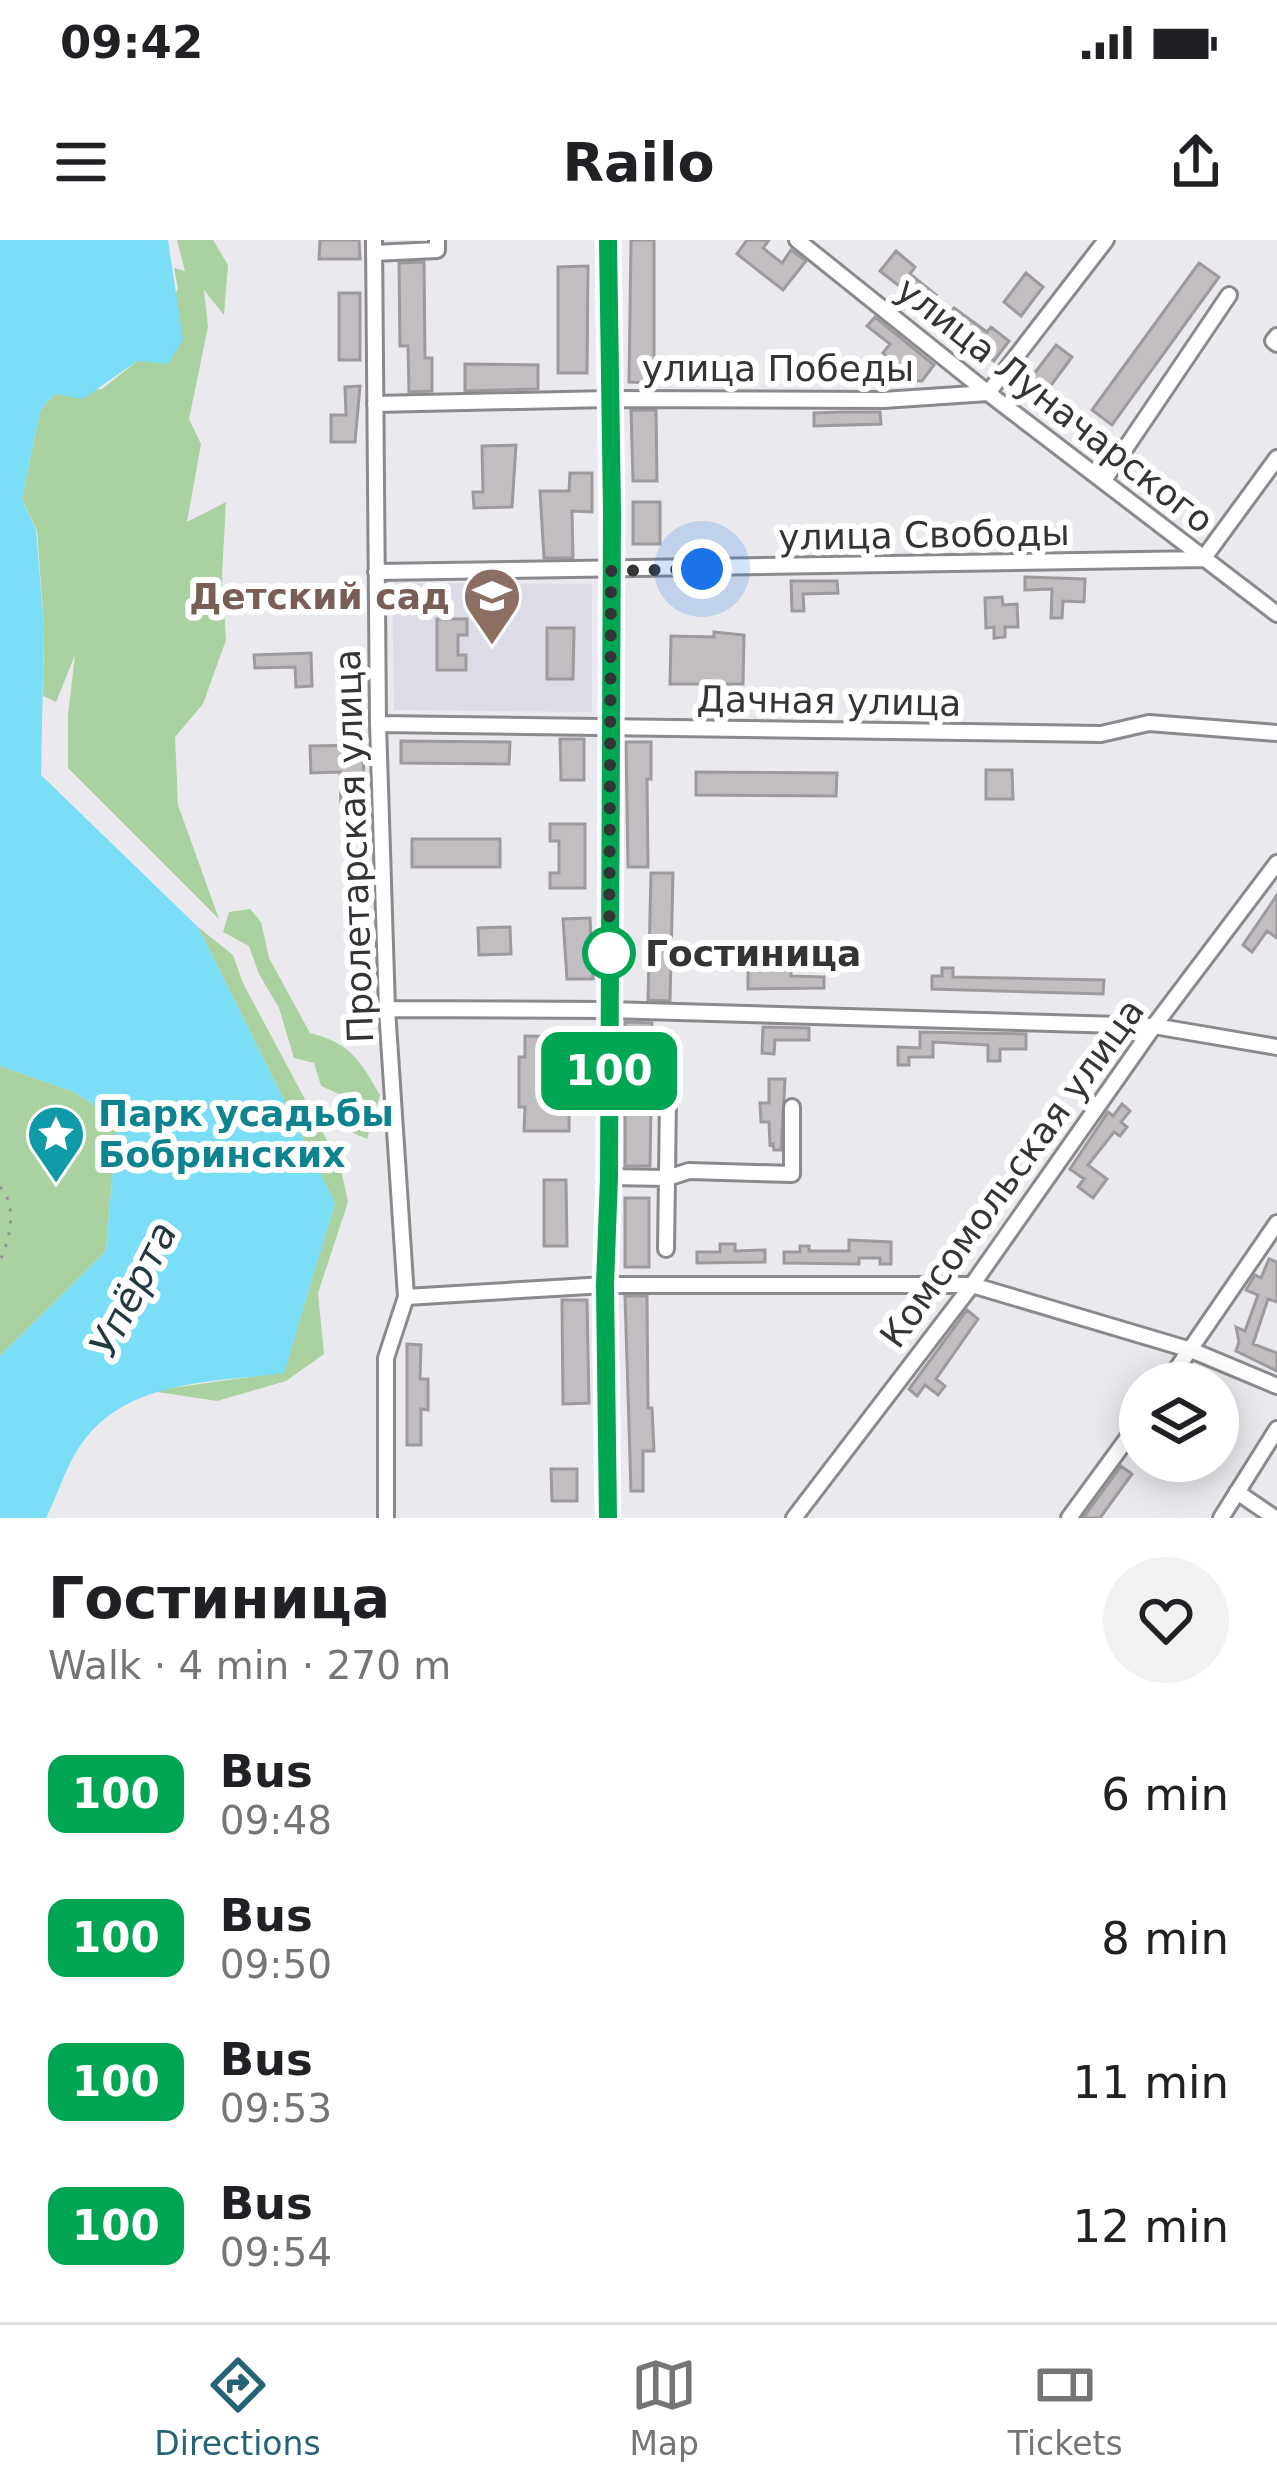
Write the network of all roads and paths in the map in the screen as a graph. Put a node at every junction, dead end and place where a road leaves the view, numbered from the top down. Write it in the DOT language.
graph roads {
  1 [pos="437,240"];
  2 [pos="608,240"];
  3 [pos="797,240"];
  4 [pos="1106,240"];
  5 [pos="374,246"];
  6 [pos="1229,295"];
  7 [pos="988,393"];
  8 [pos="609,399"];
  9 [pos="375,404"];
  10 [pos="1277,458"];
  11 [pos="1104,480"];
  12 [pos="1203,559"];
  13 [pos="611,571"];
  14 [pos="376,572"];
  15 [pos="1277,614"];
  16 [pos="378,724"];
  17 [pos="608,728"];
  18 [pos="1277,733"];
  19 [pos="1277,863"];
  20 [pos="387,1009"];
  21 [pos="609,1010"];
  22 [pos="1154,1026"];
  23 [pos="1277,1047"];
  24 [pos="668,1092"];
  25 [pos="792,1107"];
  26 [pos="609,1177"];
  27 [pos="667,1178"];
  28 [pos="0,1187"];
  29 [pos="1277,1223"];
  30 [pos="666,1249"];
  31 [pos="0,1261"];
  32 [pos="605,1285"];
  33 [pos="972,1285"];
  34 [pos="406,1297"];
  35 [pos="1191,1350"];
  36 [pos="1182,1362"];
  37 [pos="1277,1386"];
  38 [pos="1277,1429"];
  39 [pos="1119,1449"];
  40 [pos="1237,1492"];
  41 [pos="381,1517"];
  42 [pos="608,1518"];
  43 [pos="794,1518"];
  44 [pos="1069,1518"];
  45 [pos="1221,1518"];
  46 [pos="1275,1518"];
  1 -- 5 [label="street"];
  2 -- 8 [label="main road"];
  3 -- 7 [label="street, улица Луначарского"];
  4 -- 7 [label="street"];
  5 -- 9 [label="street, Пролетарская улица"];
  6 -- 11 [label="street"];
  7 -- 8 [label="street, улица Победы"];
  7 -- 11 [label="street, улица Луначарского"];
  8 -- 9 [label="street, улица Победы"];
  8 -- 13 [label="main road"];
  9 -- 14 [label="street, Пролетарская улица"];
  10 -- 12 [label="street"];
  11 -- 12 [label="street, улица Луначарского"];
  12 -- 13 [label="street, улица Свободы"];
  12 -- 15 [label="street, улица Луначарского"];
  13 -- 14 [label="street, улица Свободы"];
  13 -- 17 [label="main road"];
  14 -- 16 [label="street, Пролетарская улица"];
  16 -- 17 [label="street, Дачная улица"];
  16 -- 20 [label="street, Пролетарская улица"];
  17 -- 18 [label="street, Дачная улица"];
  17 -- 21 [label="main road"];
  19 -- 22 [label="street, Комсомольская улица"];
  20 -- 21 [label="street"];
  20 -- 34 [label="street, Пролетарская улица"];
  21 -- 22 [label="street"];
  21 -- 26 [label="main road"];
  22 -- 23 [label="street"];
  22 -- 33 [label="street, Комсомольская улица"];
  24 -- 27 [label="street"];
  25 -- 27 [label="street"];
  26 -- 27 [label="street"];
  26 -- 32 [label="main road"];
  27 -- 30 [label="street"];
  28 -- 31 [label="path"];
  29 -- 35 [label="street"];
  32 -- 33 [label="street"];
  32 -- 34 [label="street"];
  32 -- 42 [label="main road"];
  33 -- 35 [label="street"];
  33 -- 43 [label="street, Комсомольская улица"];
  34 -- 41 [label="street, Пролетарская улица"];
  35 -- 36 [label="street"];
  35 -- 37 [label="street"];
  38 -- 40 [label="street"];
  39 -- 44 [label="street"];
  40 -- 45 [label="street"];
  40 -- 46 [label="street"];
}
